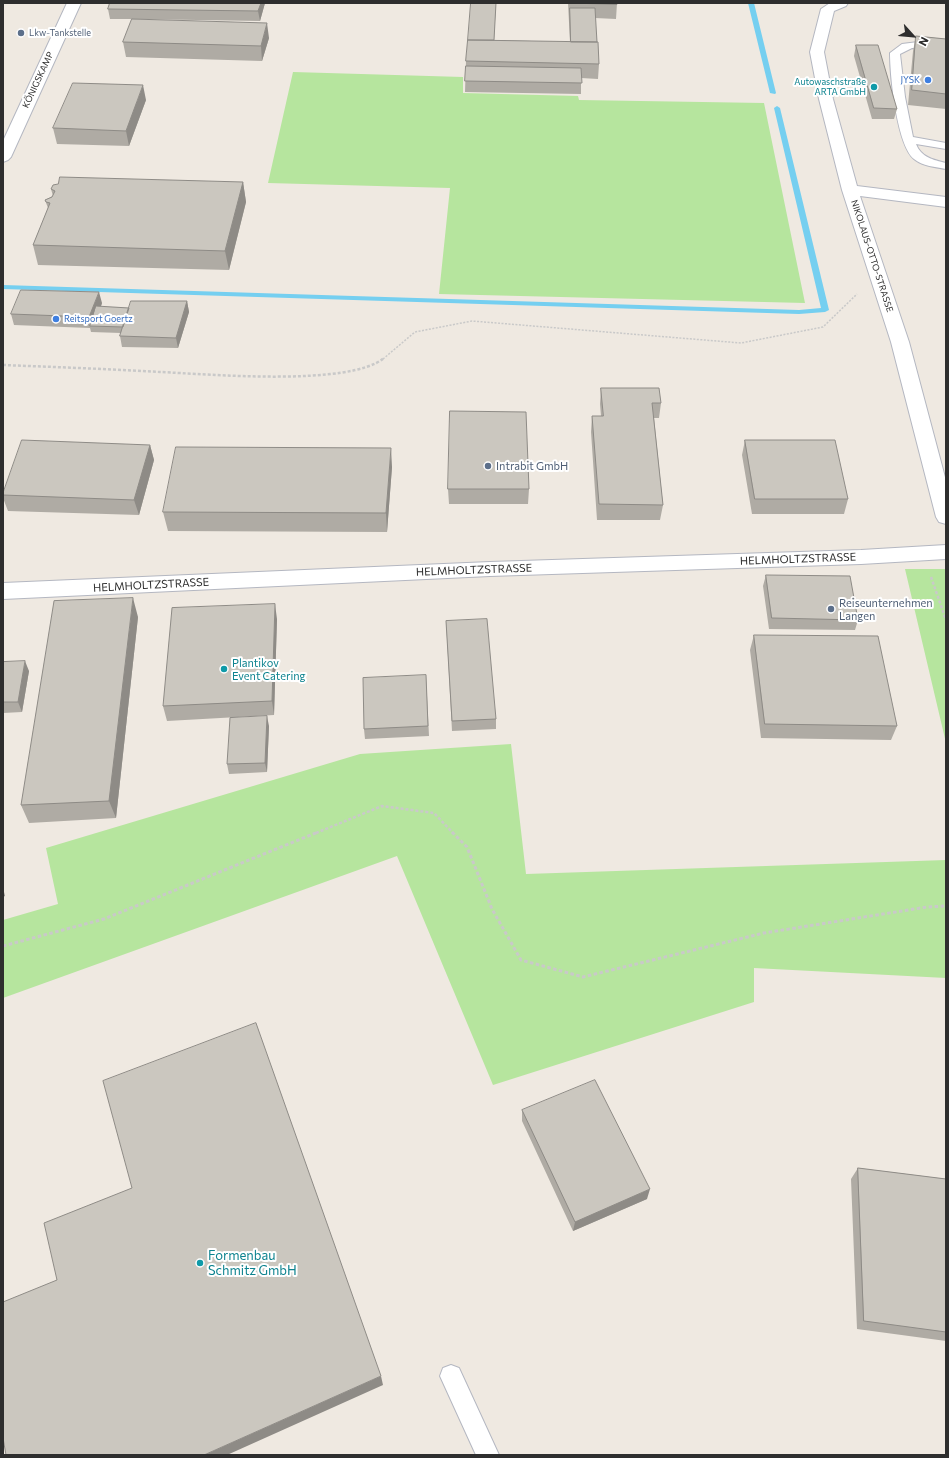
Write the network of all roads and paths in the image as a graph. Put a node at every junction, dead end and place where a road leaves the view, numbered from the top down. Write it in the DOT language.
graph roads {
  1 [pos="74,3"];
  2 [pos="841,3"];
  3 [pos="946,46"];
  4 [pos="907,139"];
  5 [pos="946,146"];
  6 [pos="3,157"];
  7 [pos="946,166"];
  8 [pos="850,190"];
  9 [pos="946,202"];
  10 [pos="880,281"];
  11 [pos="3,365"];
  12 [pos="946,517"];
  13 [pos="946,552"];
  14 [pos="922,554"];
  15 [pos="3,592"];
  16 [pos="946,620"];
  17 [pos="946,906"];
  18 [pos="3,946"];
  19 [pos="451,1376"];
  20 [pos="488,1455"];
  1 -- 6 [label="street, KÖNIGSKAMP"];
  2 -- 8 [label="street, NIKOLAUS-OTTO-STRASSE"];
  3 -- 4 [label="lane"];
  4 -- 5 [label="lane"];
  4 -- 7 [label="lane"];
  8 -- 9 [label="street"];
  8 -- 10 [label="street, NIKOLAUS-OTTO-STRASSE"];
  10 -- 11 [label="path"];
  10 -- 12 [label="street, NIKOLAUS-OTTO-STRASSE"];
  13 -- 14 [label="street, HELMHOLTZSTRASSE"];
  14 -- 15 [label="street, HELMHOLTZSTRASSE"];
  14 -- 16 [label="path"];
  17 -- 18 [label="path"];
  19 -- 20 [label="lane"];
}
